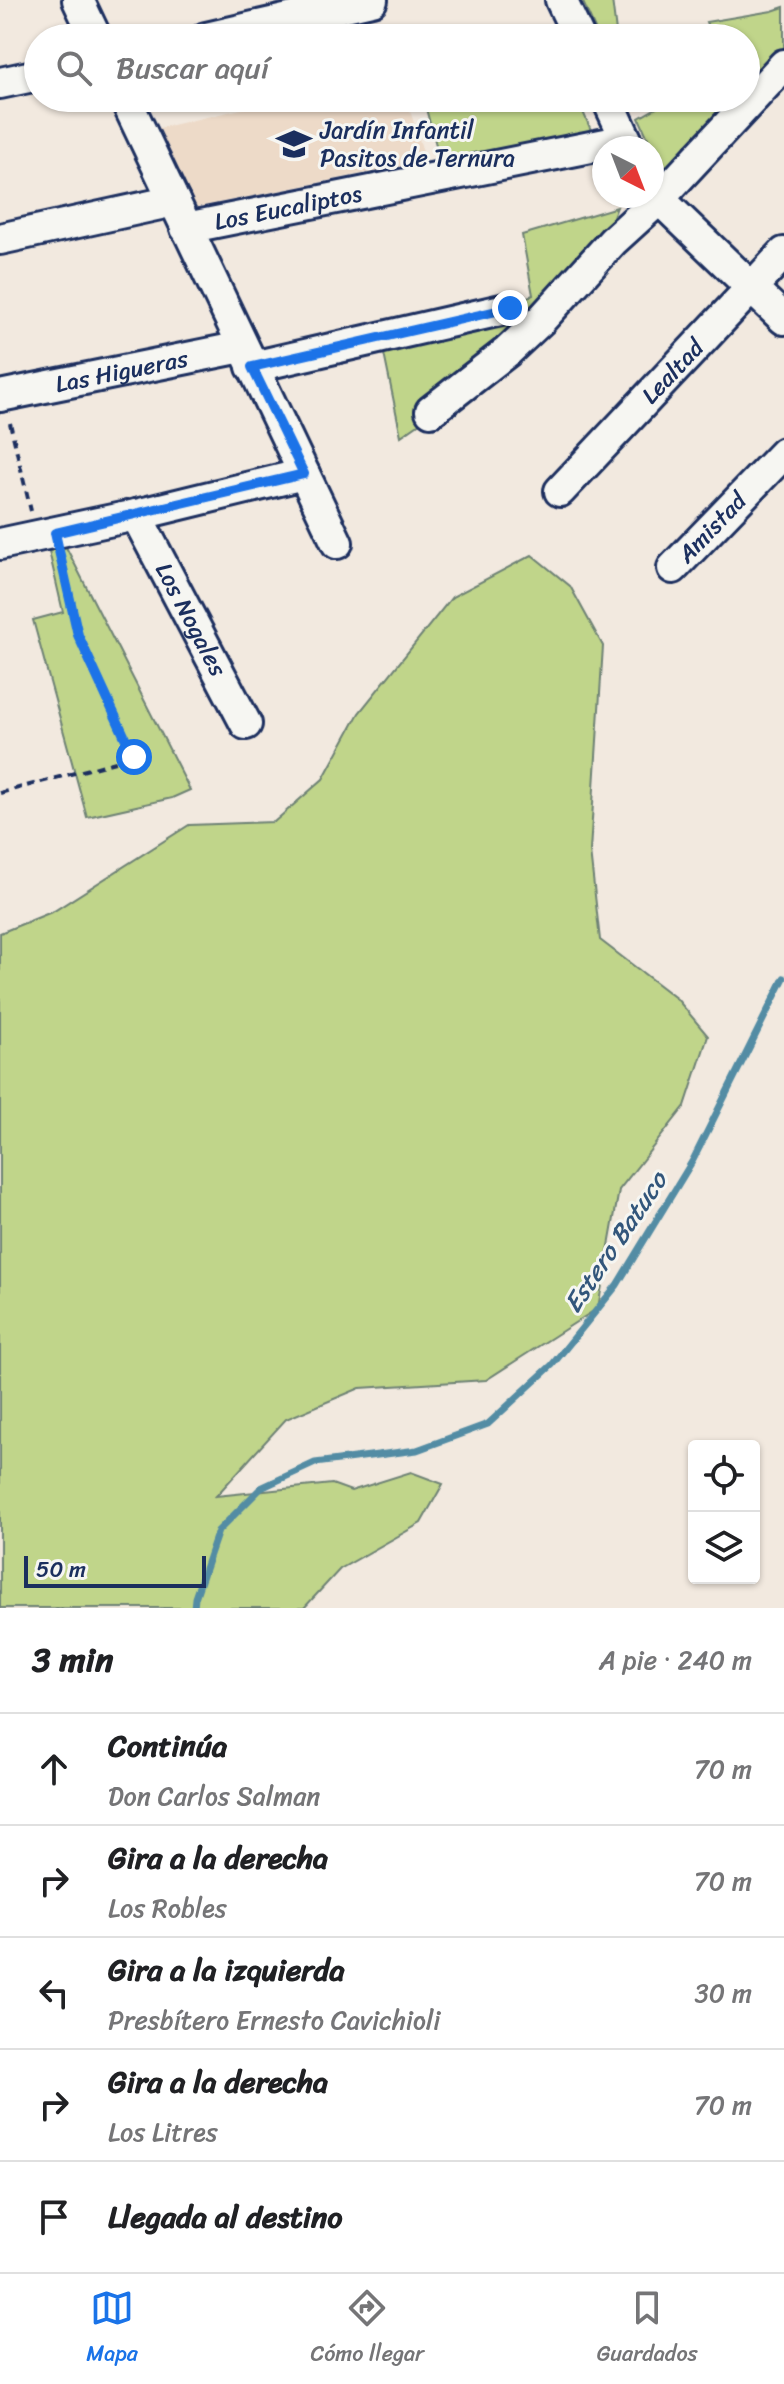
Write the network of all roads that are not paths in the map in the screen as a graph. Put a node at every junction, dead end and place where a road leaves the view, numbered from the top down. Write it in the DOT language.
graph roads {
  1 [pos="78,0"];
  2 [pos="372,0"];
  3 [pos="561,0"];
  4 [pos="89,24"];
  5 [pos="267,24"];
  6 [pos="572,24"];
  7 [pos="784,65"];
  8 [pos="24,78"];
  9 [pos="0,83"];
  10 [pos="760,89"];
  11 [pos="132,112"];
  12 [pos="613,112"];
  13 [pos="738,112"];
  14 [pos="624,136"];
  15 [pos="592,150"];
  16 [pos="664,187"];
  17 [pos="664,205"];
  18 [pos="644,208"];
  19 [pos="180,214"];
  20 [pos="0,239"];
  21 [pos="784,253"];
  22 [pos="751,287"];
  23 [pos="510,308"];
  24 [pos="784,319"];
  25 [pos="247,357"];
  26 [pos="2,396"];
  27 [pos="431,411"];
  28 [pos="784,453"];
  29 [pos="304,474"];
  30 [pos="560,491"];
  31 [pos="136,515"];
  32 [pos="337,543"];
  33 [pos="0,544"];
  34 [pos="673,568"];
  35 [pos="246,724"];
  1 -- 4 [label="street"];
  2 -- 5 [label="street"];
  3 -- 6 [label="street"];
  7 -- 10 [label="street"];
  8 -- 9 [label="street"];
  11 -- 19 [label="street"];
  12 -- 14 [label="street"];
  13 -- 16 [label="street"];
  15 -- 19 [label="street, Los Eucaliptos"];
  17 -- 22 [label="street"];
  18 -- 27 [label="street"];
  19 -- 20 [label="street, Los Eucaliptos"];
  19 -- 25 [label="street"];
  21 -- 22 [label="street, Lealtad"];
  22 -- 24 [label="street"];
  22 -- 30 [label="street, Lealtad"];
  23 -- 25 [label="street, Las Higueras"];
  25 -- 26 [label="street, Las Higueras"];
  25 -- 29 [label="street"];
  28 -- 34 [label="street, Amistad"];
  29 -- 31 [label="street"];
  29 -- 32 [label="street"];
  31 -- 33 [label="street"];
  31 -- 35 [label="street, Los Nogales"];
}
